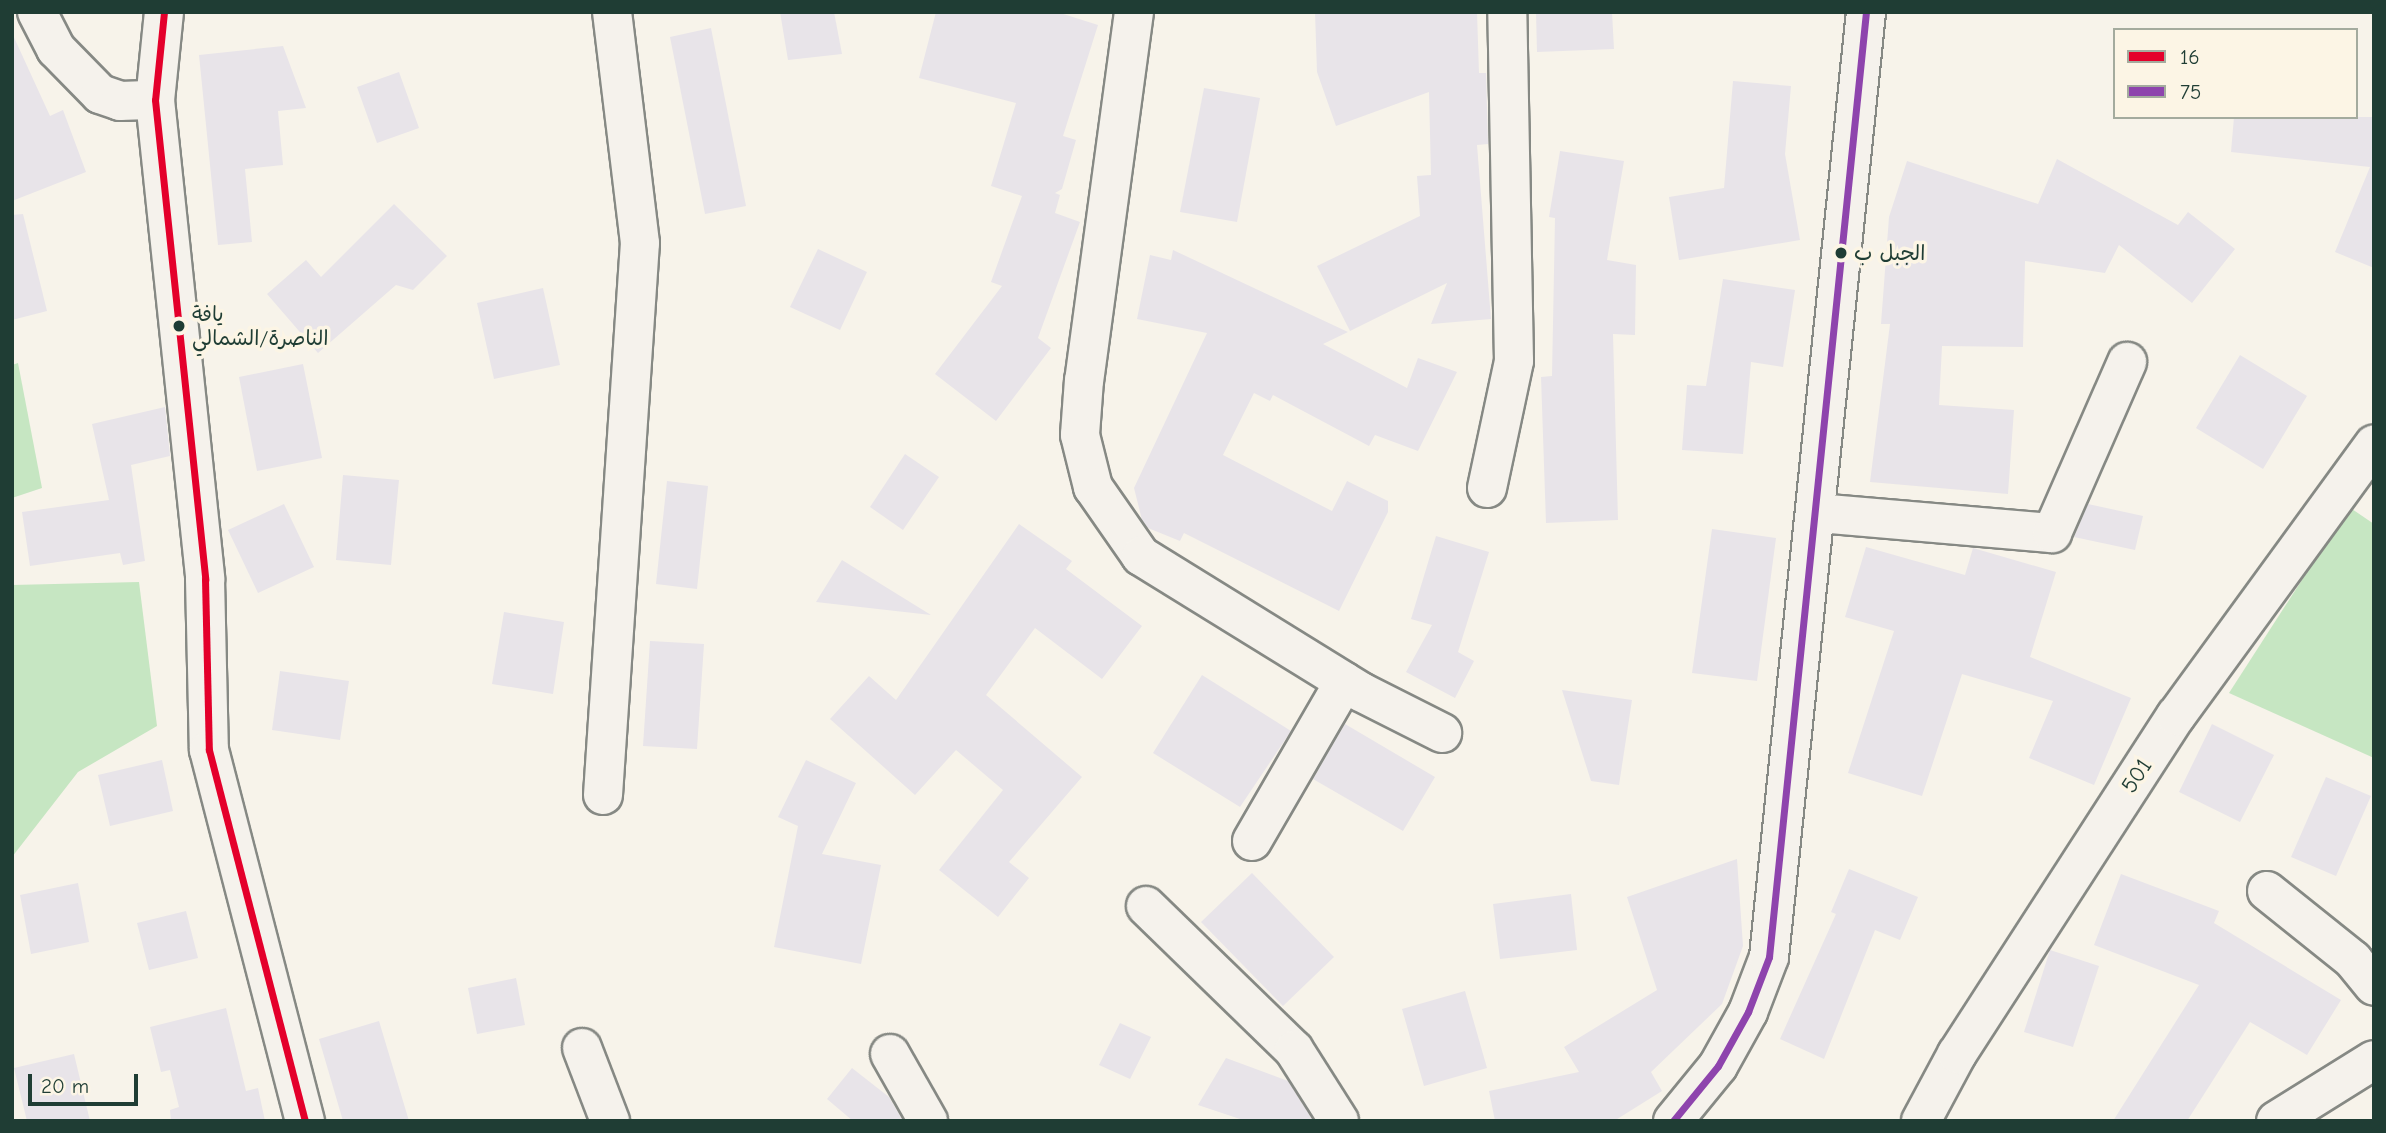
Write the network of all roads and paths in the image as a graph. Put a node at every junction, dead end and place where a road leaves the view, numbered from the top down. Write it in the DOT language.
graph roads {
  1 [pos="37,12"];
  2 [pos="164,12"];
  3 [pos="612,12"];
  4 [pos="1134,12"];
  5 [pos="1507,12"];
  6 [pos="1866,12"];
  7 [pos="155,100"];
  8 [pos="2127,362"];
  9 [pos="2374,444"];
  10 [pos="1487,488"];
  11 [pos="1818,513"];
  12 [pos="1344,682"];
  13 [pos="1442,733"];
  14 [pos="603,795"];
  15 [pos="1252,841"];
  16 [pos="2267,891"];
  17 [pos="1146,906"];
  18 [pos="2374,986"];
  19 [pos="582,1048"];
  20 [pos="890,1054"];
  21 [pos="2374,1060"];
  22 [pos="305,1121"];
  23 [pos="610,1121"];
  24 [pos="928,1121"];
  25 [pos="1339,1121"];
  26 [pos="1673,1121"];
  27 [pos="1921,1121"];
  28 [pos="2276,1121"];
  1 -- 7 [label="street"];
  2 -- 7 [label="street"];
  3 -- 14 [label="street"];
  4 -- 12 [label="street"];
  5 -- 10 [label="street"];
  6 -- 11 [label="street"];
  7 -- 22 [label="street"];
  8 -- 11 [label="street"];
  9 -- 27 [label="street, 501"];
  11 -- 26 [label="street"];
  12 -- 13 [label="street"];
  12 -- 15 [label="street"];
  16 -- 18 [label="street"];
  17 -- 25 [label="street"];
  19 -- 23 [label="street"];
  20 -- 24 [label="street"];
  21 -- 28 [label="street"];
}
